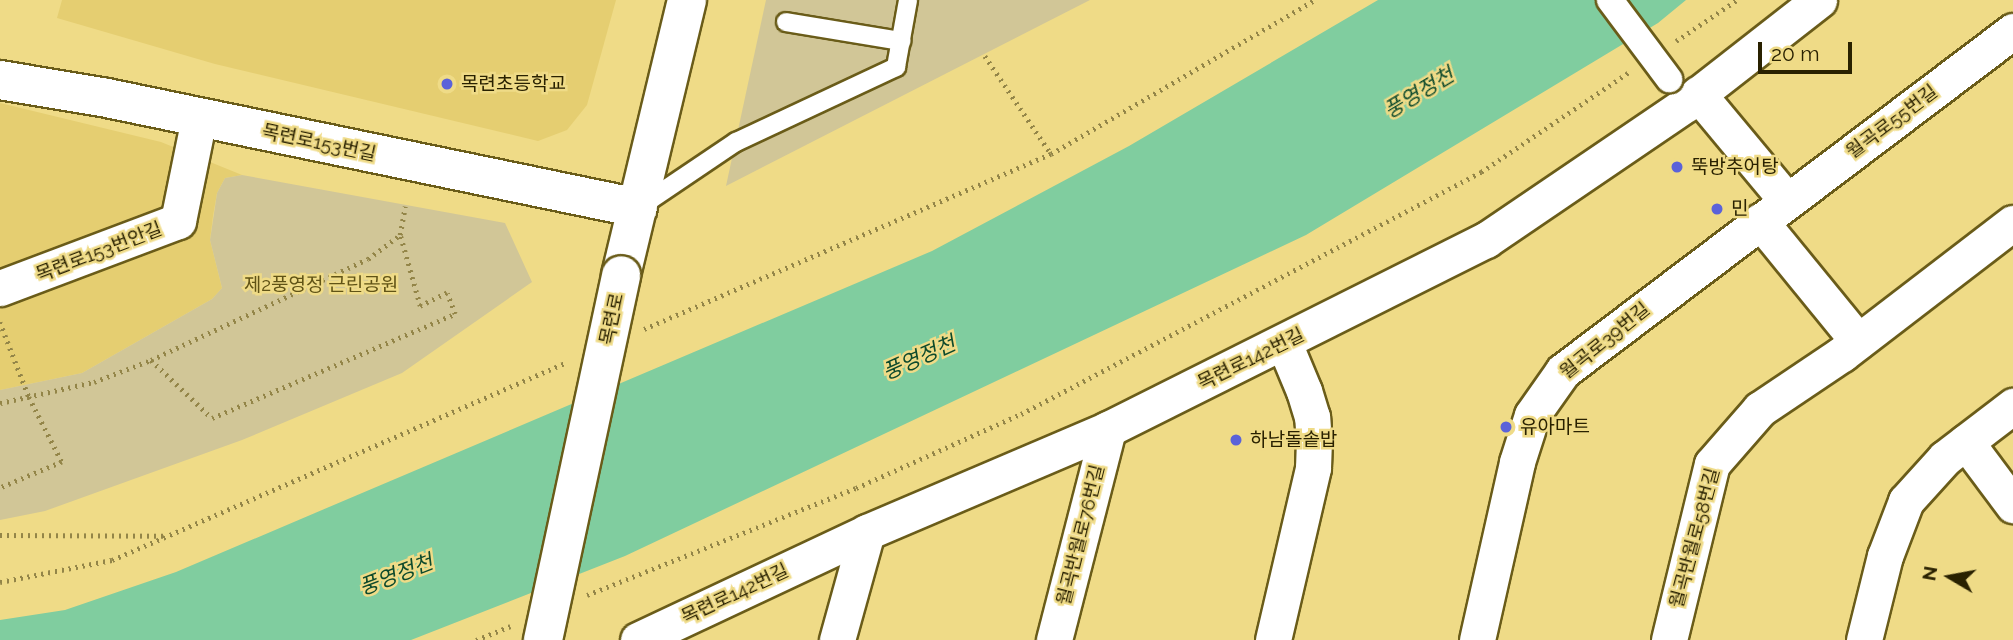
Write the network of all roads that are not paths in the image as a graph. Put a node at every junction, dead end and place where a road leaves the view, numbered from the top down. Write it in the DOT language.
graph roads {
  1 [pos="687,0"];
  2 [pos="908,0"];
  3 [pos="1610,0"];
  4 [pos="1819,0"];
  5 [pos="786,22"];
  6 [pos="2013,31"];
  7 [pos="901,41"];
  8 [pos="0,80"];
  9 [pos="1683,87"];
  10 [pos="199,118"];
  11 [pos="1784,203"];
  12 [pos="638,208"];
  13 [pos="2013,223"];
  14 [pos="0,288"];
  15 [pos="1858,341"];
  16 [pos="1284,343"];
  17 [pos="2013,406"];
  18 [pos="1108,429"];
  19 [pos="1966,442"];
  20 [pos="2013,505"];
  21 [pos="867,532"];
  22 [pos="531,631"];
  23 [pos="638,640"];
  24 [pos="838,640"];
  25 [pos="1055,640"];
  26 [pos="1273,640"];
  27 [pos="1477,640"];
  28 [pos="1669,640"];
  29 [pos="1864,640"];
  1 -- 12 [label="main road, 목련로"];
  2 -- 7 [label="lane"];
  3 -- 9 [label="street, bridge"];
  4 -- 9 [label="street, 목련로142번길"];
  5 -- 7 [label="lane"];
  6 -- 11 [label="street, 월곡로55번길"];
  7 -- 12 [label="lane"];
  8 -- 10 [label="main road, 목련로153번길"];
  9 -- 11 [label="street"];
  9 -- 16 [label="street, 목련로142번길"];
  10 -- 12 [label="main road, 목련로153번길"];
  10 -- 14 [label="street, 목련로153번안길"];
  11 -- 15 [label="street"];
  11 -- 27 [label="street, 월곡로39번길"];
  12 -- 22 [label="main road, 목련로, bridge"];
  13 -- 15 [label="street, 월곡반월로58번길"];
  15 -- 28 [label="street, 월곡반월로58번길"];
  16 -- 18 [label="street, 목련로142번길"];
  16 -- 26 [label="street"];
  17 -- 19 [label="street"];
  18 -- 21 [label="street, 목련로142번길"];
  18 -- 25 [label="street, 월곡반월로76번길"];
  19 -- 20 [label="street"];
  19 -- 29 [label="street"];
  21 -- 23 [label="street, 목련로142번길"];
  21 -- 24 [label="street"];
}
